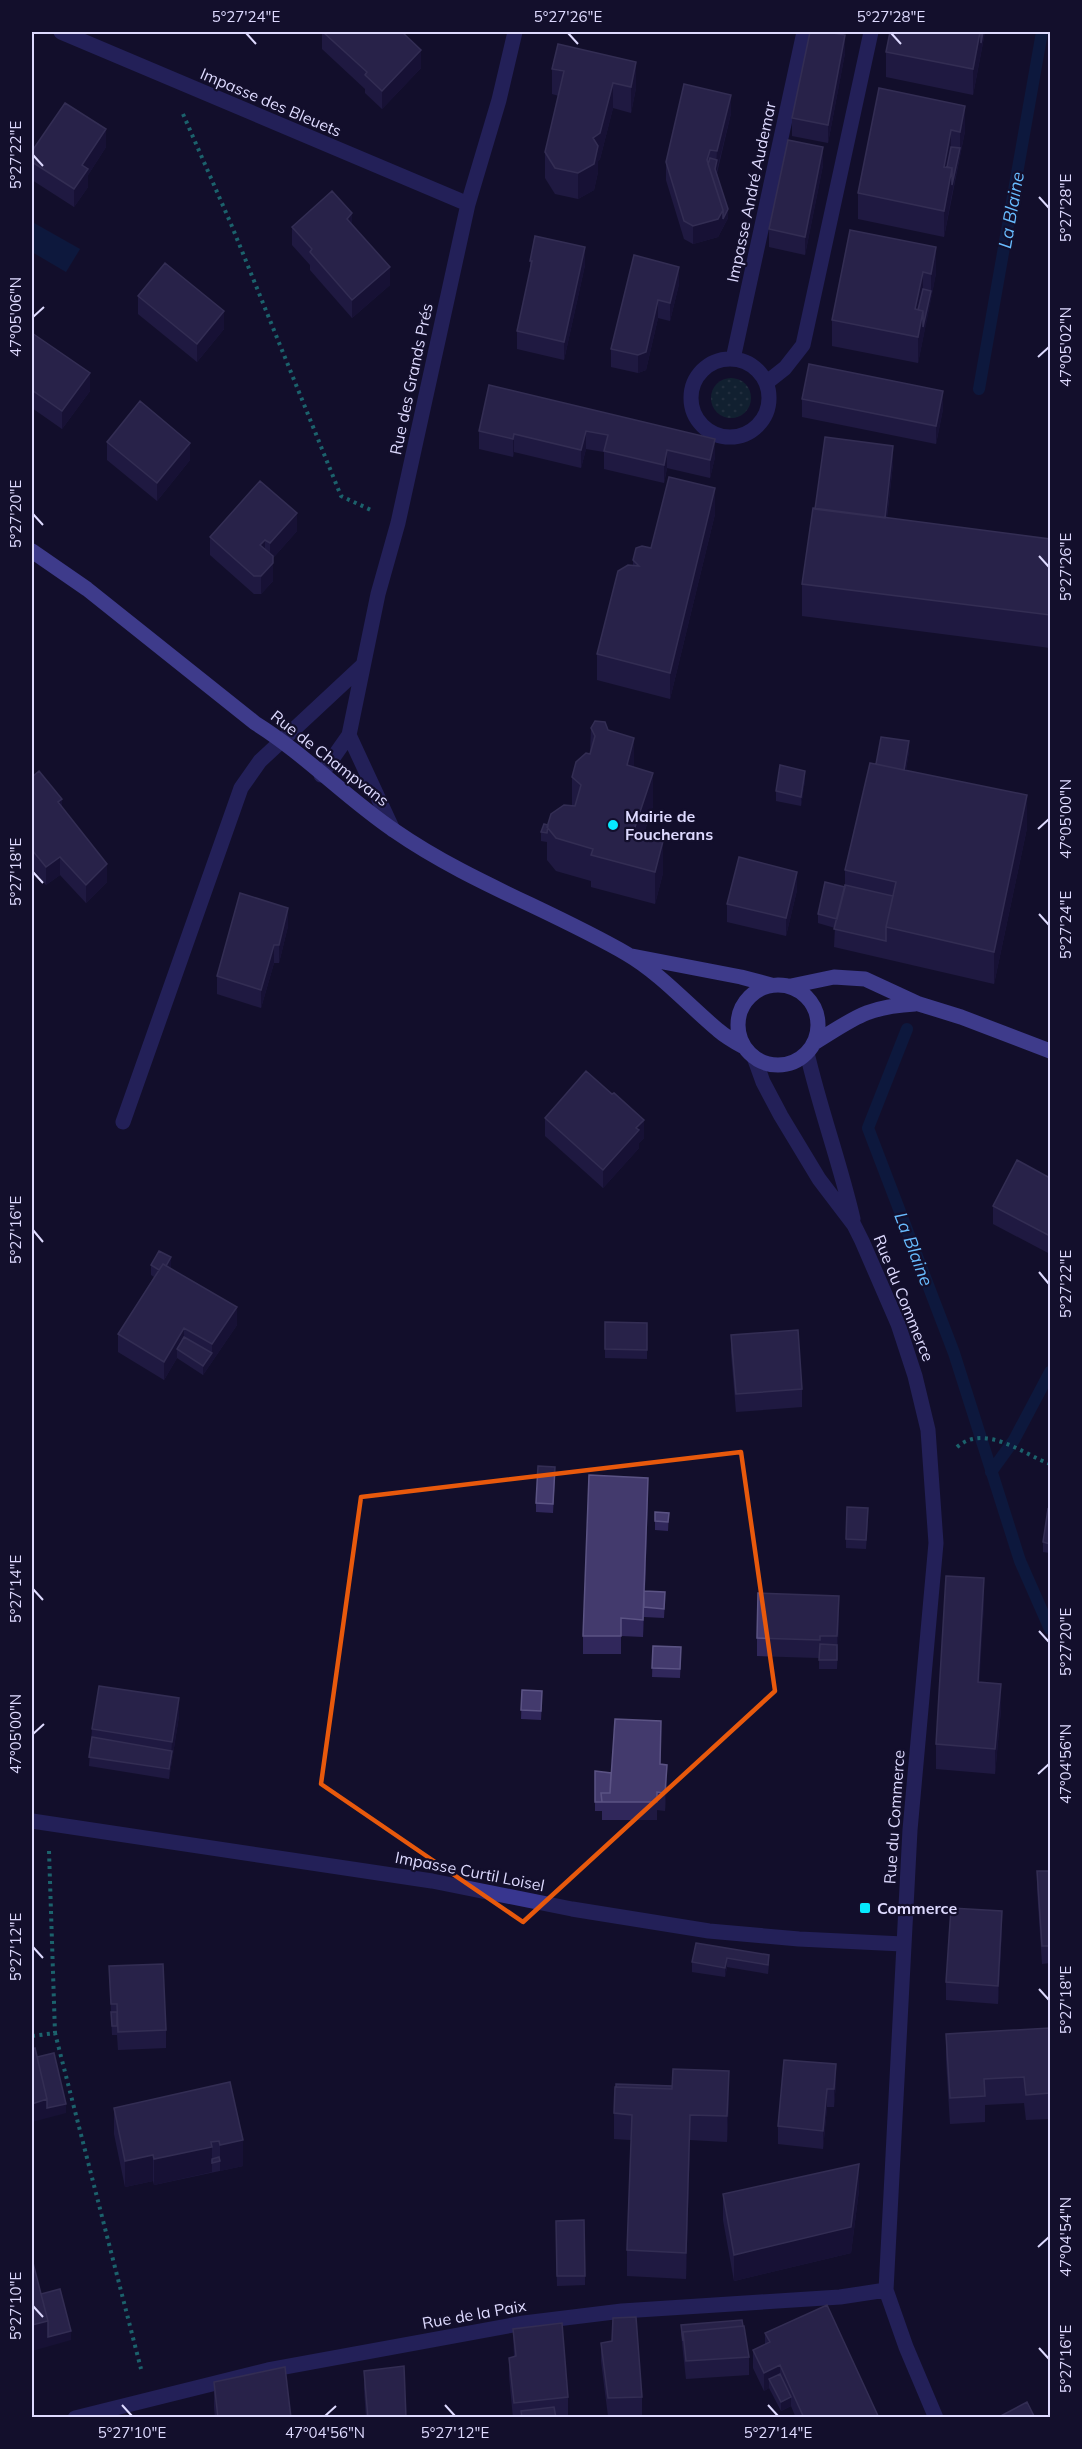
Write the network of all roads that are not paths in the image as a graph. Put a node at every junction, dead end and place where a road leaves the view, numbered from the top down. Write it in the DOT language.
graph roads {
  1 [pos="61,32"];
  2 [pos="515,32"];
  3 [pos="804,32"];
  4 [pos="871,32"];
  5 [pos="468,204"];
  6 [pos="733,359"];
  7 [pos="766,382"];
  8 [pos="32,551"];
  9 [pos="363,665"];
  10 [pos="350,735"];
  11 [pos="282,740"];
  12 [pos="321,775"];
  13 [pos="393,830"];
  14 [pos="630,956"];
  15 [pos="771,985"];
  16 [pos="791,986"];
  17 [pos="919,1004"];
  18 [pos="810,1048"];
  19 [pos="1050,1051"];
  20 [pos="749,1052"];
  21 [pos="123,1122"];
  22 [pos="854,1225"];
  23 [pos="32,1821"];
  24 [pos="903,1944"];
  25 [pos="886,2290"];
  26 [pos="75,2418"];
  27 [pos="936,2418"];
  1 -- 5 [label="street, Impasse des Bleuets"];
  2 -- 5 [label="street, Rue des Grands Prés"];
  3 -- 6 [label="street, Impasse André Audemar"];
  4 -- 7 [label="street"];
  5 -- 9 [label="street, Rue des Grands Prés"];
  6 -- 7 [label="street"];
  6 -- 7 [label="street"];
  8 -- 11 [label="street, Rue de Champvans"];
  9 -- 10 [label="street, Rue des Grands Prés"];
  9 -- 11 [label="street"];
  10 -- 12 [label="street, Rue des Grands Prés"];
  10 -- 13 [label="street"];
  11 -- 12 [label="street, Rue de Champvans"];
  11 -- 21 [label="street"];
  12 -- 13 [label="street, Rue de Champvans"];
  13 -- 14 [label="street, Rue de Champvans"];
  14 -- 15 [label="street, Rue de Champvans"];
  14 -- 20 [label="street, Rue de Champvans"];
  15 -- 16 [label="street"];
  15 -- 20 [label="street"];
  16 -- 17 [label="street"];
  16 -- 18 [label="street"];
  17 -- 18 [label="street"];
  17 -- 19 [label="street"];
  18 -- 20 [label="street"];
  18 -- 22 [label="street, Rue du Commerce"];
  20 -- 22 [label="street, Rue du Commerce"];
  22 -- 24 [label="street, Rue du Commerce"];
  23 -- 24 [label="street, Impasse Curtil Loisel"];
  24 -- 25 [label="street, Rue du Commerce"];
  25 -- 26 [label="street, Rue de la Paix"];
  25 -- 27 [label="street, Rue du Commerce"];
}
